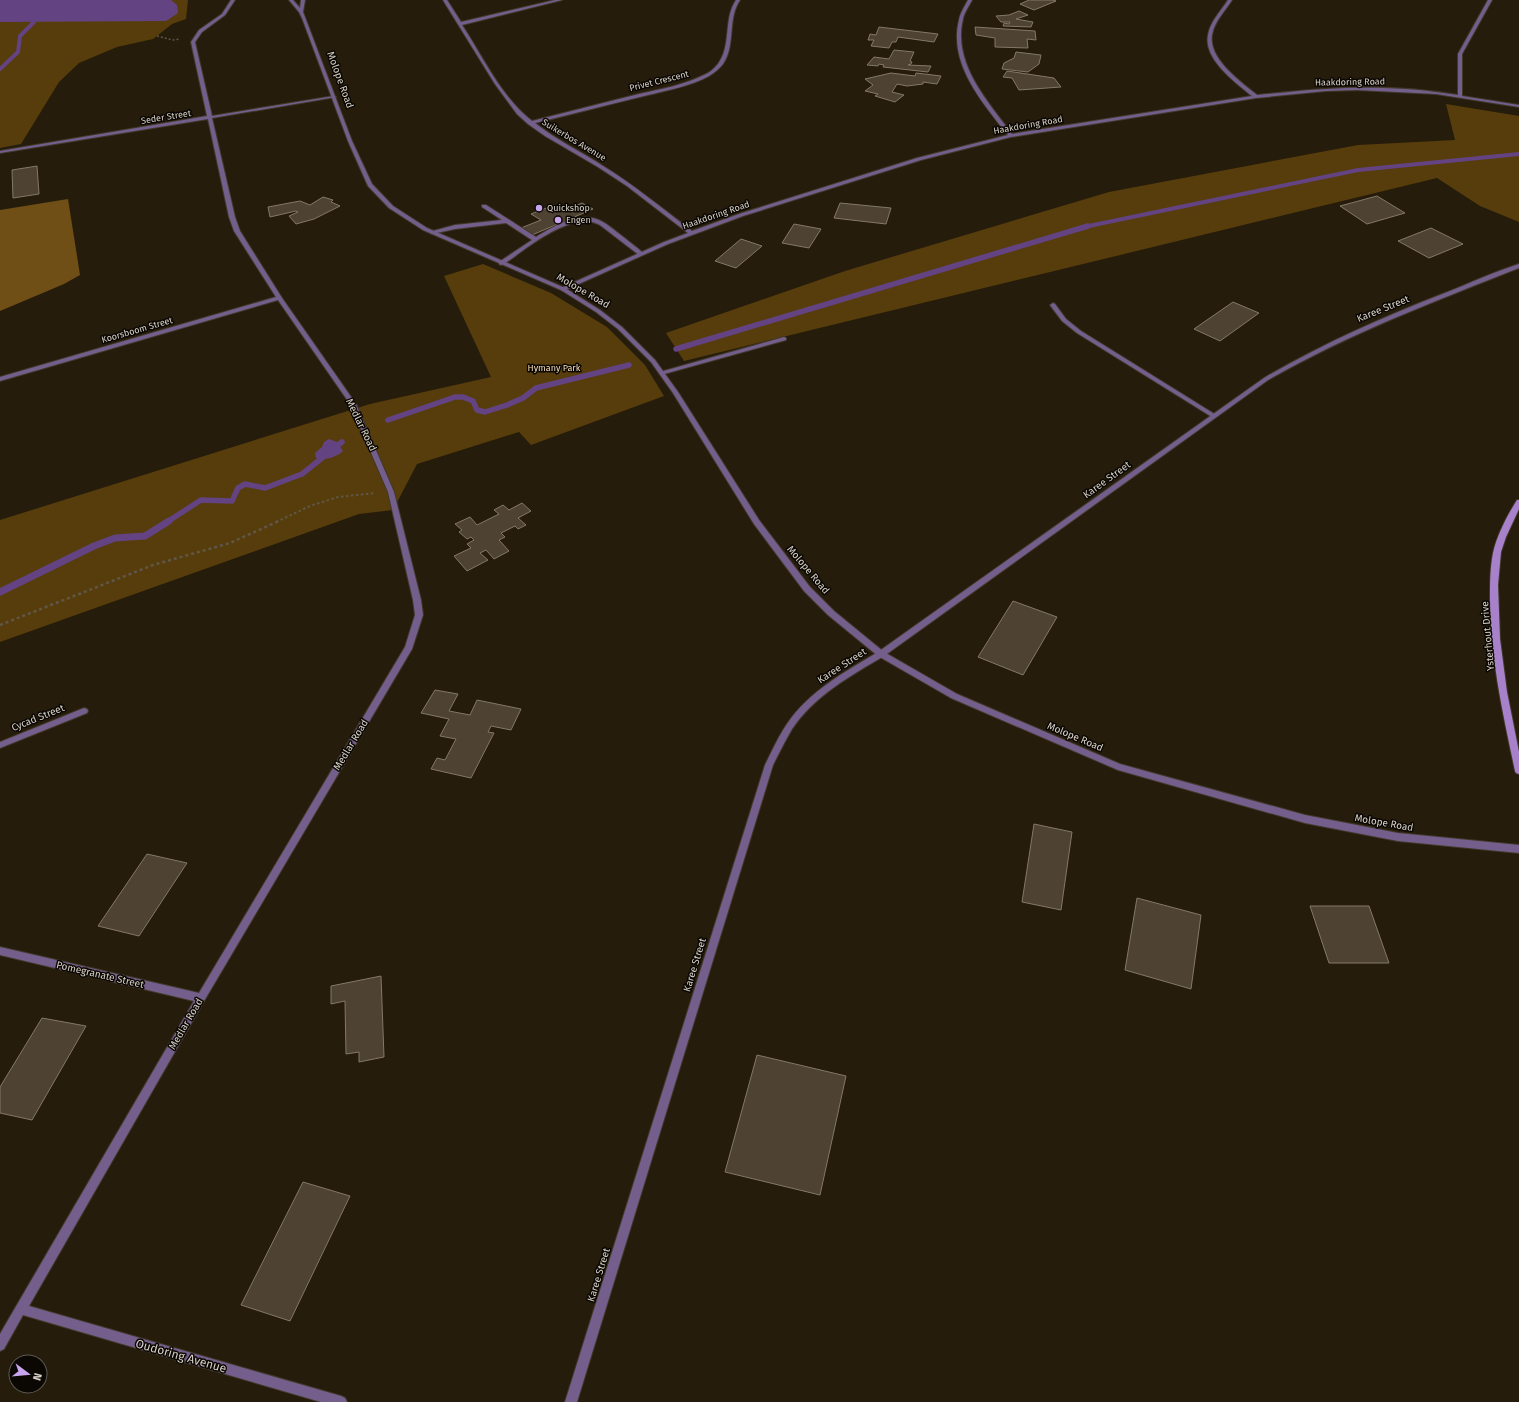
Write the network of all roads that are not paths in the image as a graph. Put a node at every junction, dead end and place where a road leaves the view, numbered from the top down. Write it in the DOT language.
graph roads {
  1 [pos="233,0"];
  2 [pos="291,0"];
  3 [pos="303,0"];
  4 [pos="445,0"];
  5 [pos="560,0"];
  6 [pos="738,0"];
  7 [pos="970,0"];
  8 [pos="1230,0"];
  9 [pos="1490,0"];
  10 [pos="301,12"];
  11 [pos="460,24"];
  12 [pos="1460,96"];
  13 [pos="334,97"];
  14 [pos="1256,97"];
  15 [pos="1519,106"];
  16 [pos="209,118"];
  17 [pos="530,123"];
  18 [pos="1011,136"];
  19 [pos="0,152"];
  20 [pos="484,206"];
  21 [pos="507,221"];
  22 [pos="432,232"];
  23 [pos="690,233"];
  24 [pos="536,240"];
  25 [pos="641,254"];
  26 [pos="501,263"];
  27 [pos="1519,266"];
  28 [pos="563,289"];
  29 [pos="278,298"];
  30 [pos="1053,305"];
  31 [pos="784,339"];
  32 [pos="662,373"];
  33 [pos="0,379"];
  34 [pos="1214,416"];
  35 [pos="1519,502"];
  36 [pos="881,654"];
  37 [pos="84,711"];
  38 [pos="0,745"];
  39 [pos="1519,771"];
  40 [pos="1519,849"];
  41 [pos="0,951"];
  42 [pos="201,998"];
  43 [pos="21,1309"];
  44 [pos="0,1345"];
  45 [pos="341,1402"];
  46 [pos="571,1402"];
  1 -- 16 [label="street, Medlar Road"];
  2 -- 10 [label="street, Molope Road"];
  3 -- 10 [label="street"];
  4 -- 11 [label="street, Suikerbos Avenue"];
  5 -- 11 [label="street"];
  6 -- 17 [label="street, Privet Crescent"];
  7 -- 18 [label="street"];
  8 -- 14 [label="street"];
  9 -- 12 [label="street"];
  10 -- 13 [label="street, Molope Road"];
  11 -- 17 [label="street, Suikerbos Avenue"];
  12 -- 14 [label="street, Haakdoring Road"];
  12 -- 15 [label="street, Haakdoring Road"];
  13 -- 16 [label="street, Seder Street"];
  13 -- 22 [label="street, Molope Road"];
  14 -- 18 [label="street, Haakdoring Road"];
  16 -- 19 [label="street, Seder Street"];
  16 -- 29 [label="street, Medlar Road"];
  17 -- 23 [label="street, Suikerbos Avenue"];
  18 -- 23 [label="street, Haakdoring Road"];
  20 -- 21 [label="street"];
  21 -- 22 [label="street"];
  21 -- 24 [label="street"];
  22 -- 26 [label="street, Molope Road"];
  23 -- 25 [label="street, Haakdoring Road"];
  24 -- 25 [label="street"];
  24 -- 26 [label="street"];
  25 -- 28 [label="street, Haakdoring Road"];
  26 -- 28 [label="street, Molope Road"];
  27 -- 34 [label="street, Karee Street"];
  28 -- 32 [label="street, Molope Road"];
  29 -- 33 [label="street, Koorsboom Street"];
  29 -- 42 [label="street, Medlar Road"];
  30 -- 34 [label="street"];
  31 -- 32 [label="street"];
  32 -- 36 [label="street, Molope Road"];
  34 -- 36 [label="street, Karee Street"];
  35 -- 39 [label="main road, Ysterhout Drive"];
  36 -- 40 [label="street, Molope Road"];
  36 -- 46 [label="street, Karee Street"];
  37 -- 38 [label="street, Cycad Street"];
  41 -- 42 [label="street, Pomegranate Street"];
  42 -- 43 [label="street, Medlar Road"];
  43 -- 44 [label="street, Medlar Road"];
  43 -- 45 [label="street, Oudoring Avenue"];
}
